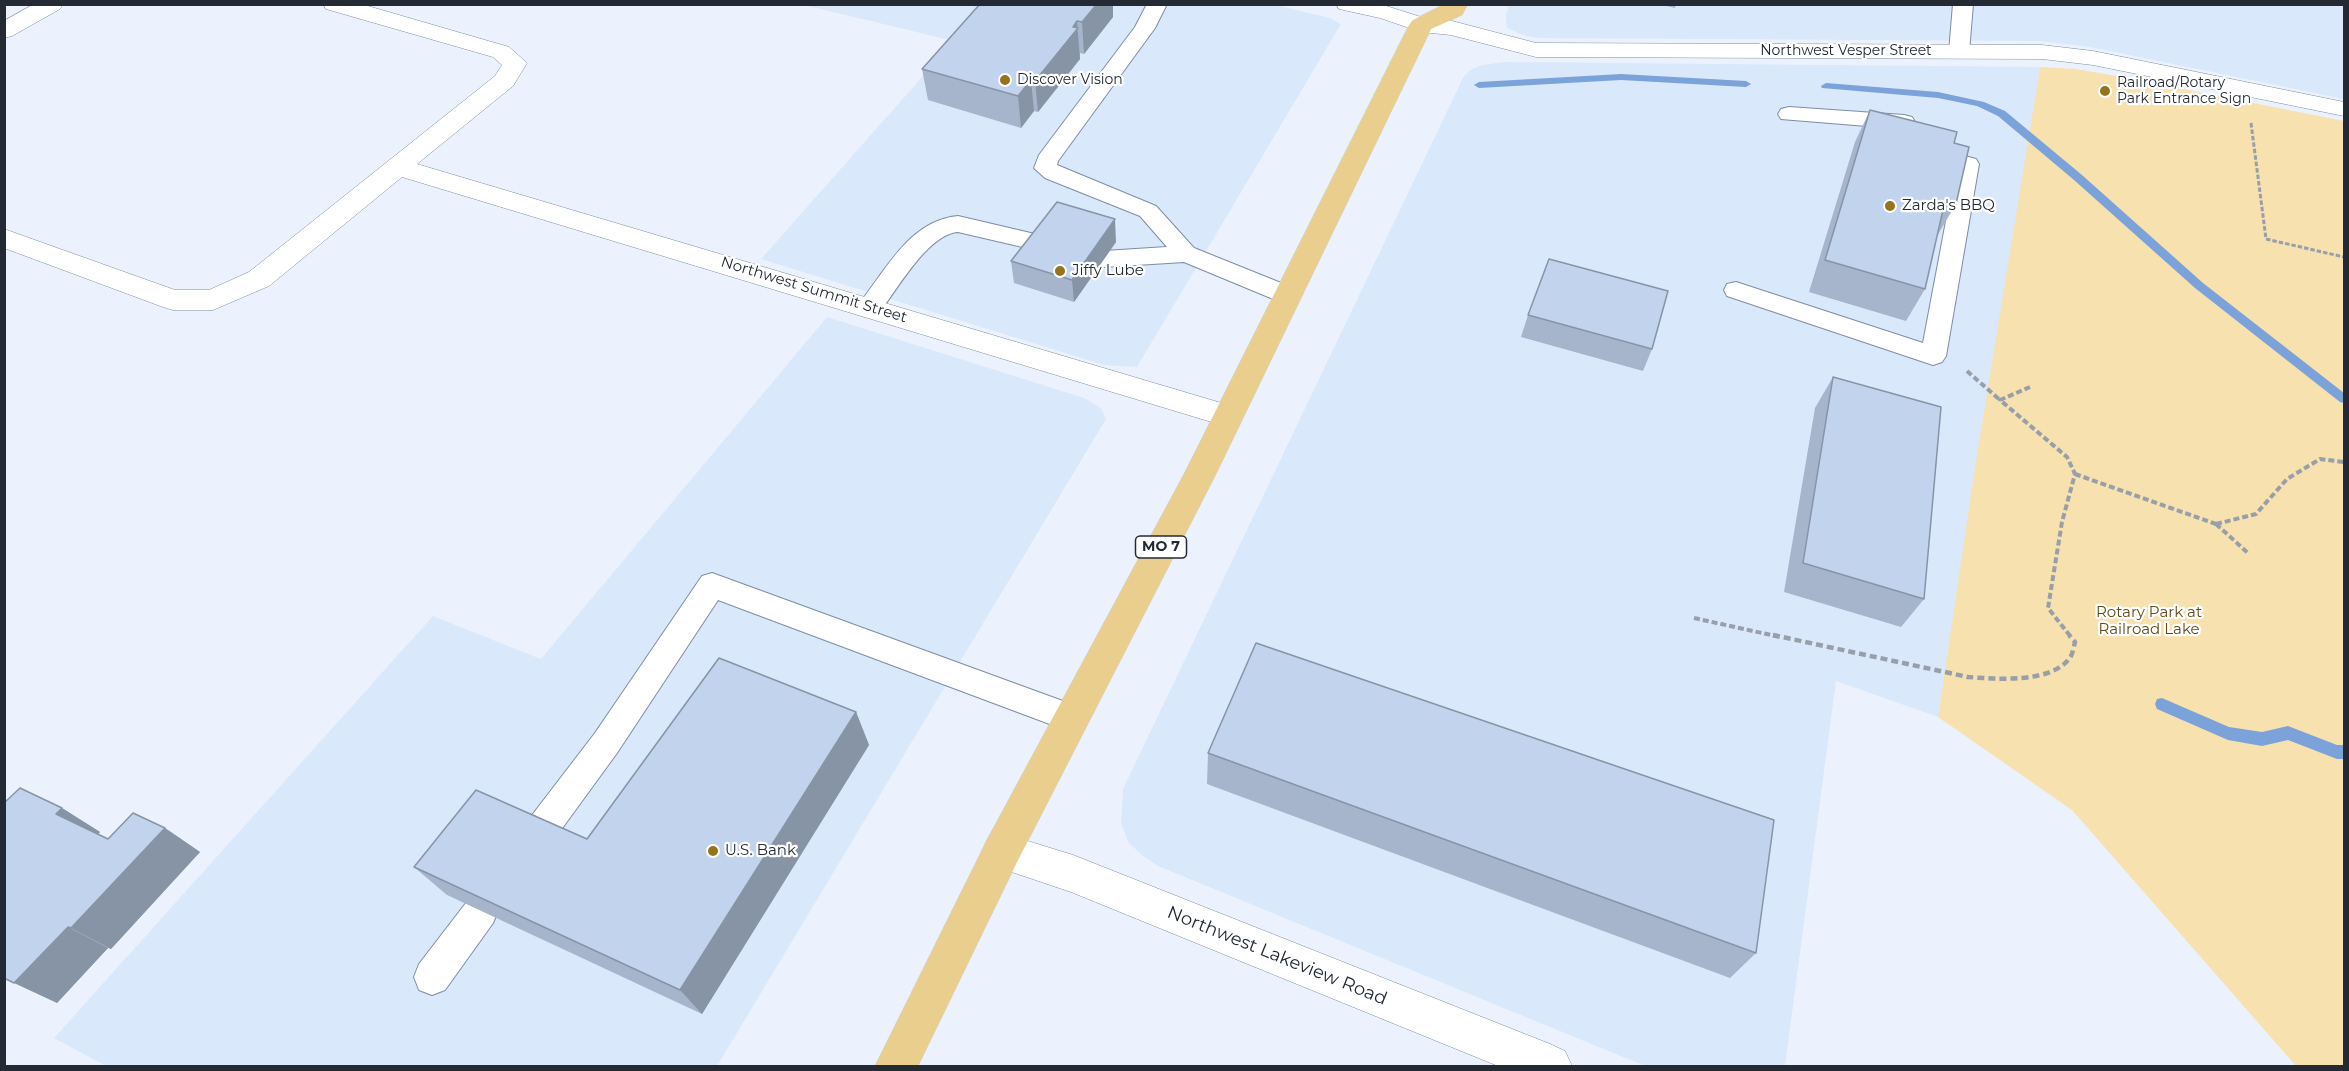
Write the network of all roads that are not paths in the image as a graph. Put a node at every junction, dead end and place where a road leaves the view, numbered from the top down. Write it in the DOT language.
graph roads {
  1 [pos="52,4"];
  2 [pos="334,4"];
  3 [pos="1157,4"];
  4 [pos="1347,4"];
  5 [pos="1457,4"];
  6 [pos="1963,4"];
  7 [pos="1417,15"];
  8 [pos="4,31"];
  9 [pos="1959,52"];
  10 [pos="2344,109"];
  11 [pos="1789,114"];
  12 [pos="398,167"];
  13 [pos="4,238"];
  14 [pos="1044,244"];
  15 [pos="1186,254"];
  16 [pos="1104,259"];
  17 [pos="1736,290"];
  18 [pos="1287,295"];
  19 [pos="870,307"];
  20 [pos="1228,416"];
  21 [pos="1071,718"];
  22 [pos="538,834"];
  23 [pos="1002,851"];
  24 [pos="481,911"];
  25 [pos="432,977"];
  26 [pos="896,1066"];
  27 [pos="1550,1066"];
  1 -- 8 [label="street"];
  2 -- 12 [label="street"];
  3 -- 15 [label="lane"];
  4 -- 7 [label="street, Northwest Vesper Street"];
  5 -- 7 [label="main road"];
  6 -- 9 [label="lane"];
  7 -- 9 [label="street, Northwest Vesper Street"];
  7 -- 18 [label="main road, MO 7"];
  9 -- 10 [label="street, Northwest Vesper Street"];
  11 -- 17 [label="lane"];
  12 -- 13 [label="street"];
  12 -- 19 [label="street, Northwest Summit Street"];
  14 -- 19 [label="lane"];
  15 -- 16 [label="lane"];
  15 -- 18 [label="lane"];
  18 -- 20 [label="main road, MO 7"];
  19 -- 20 [label="street, Northwest Summit Street"];
  20 -- 21 [label="main road, MO 7"];
  21 -- 22 [label="lane"];
  21 -- 23 [label="main road, MO 7"];
  23 -- 26 [label="main road, MO 7"];
  23 -- 27 [label="street, Northwest Lakeview Road"];
  24 -- 25 [label="lane"];
}
